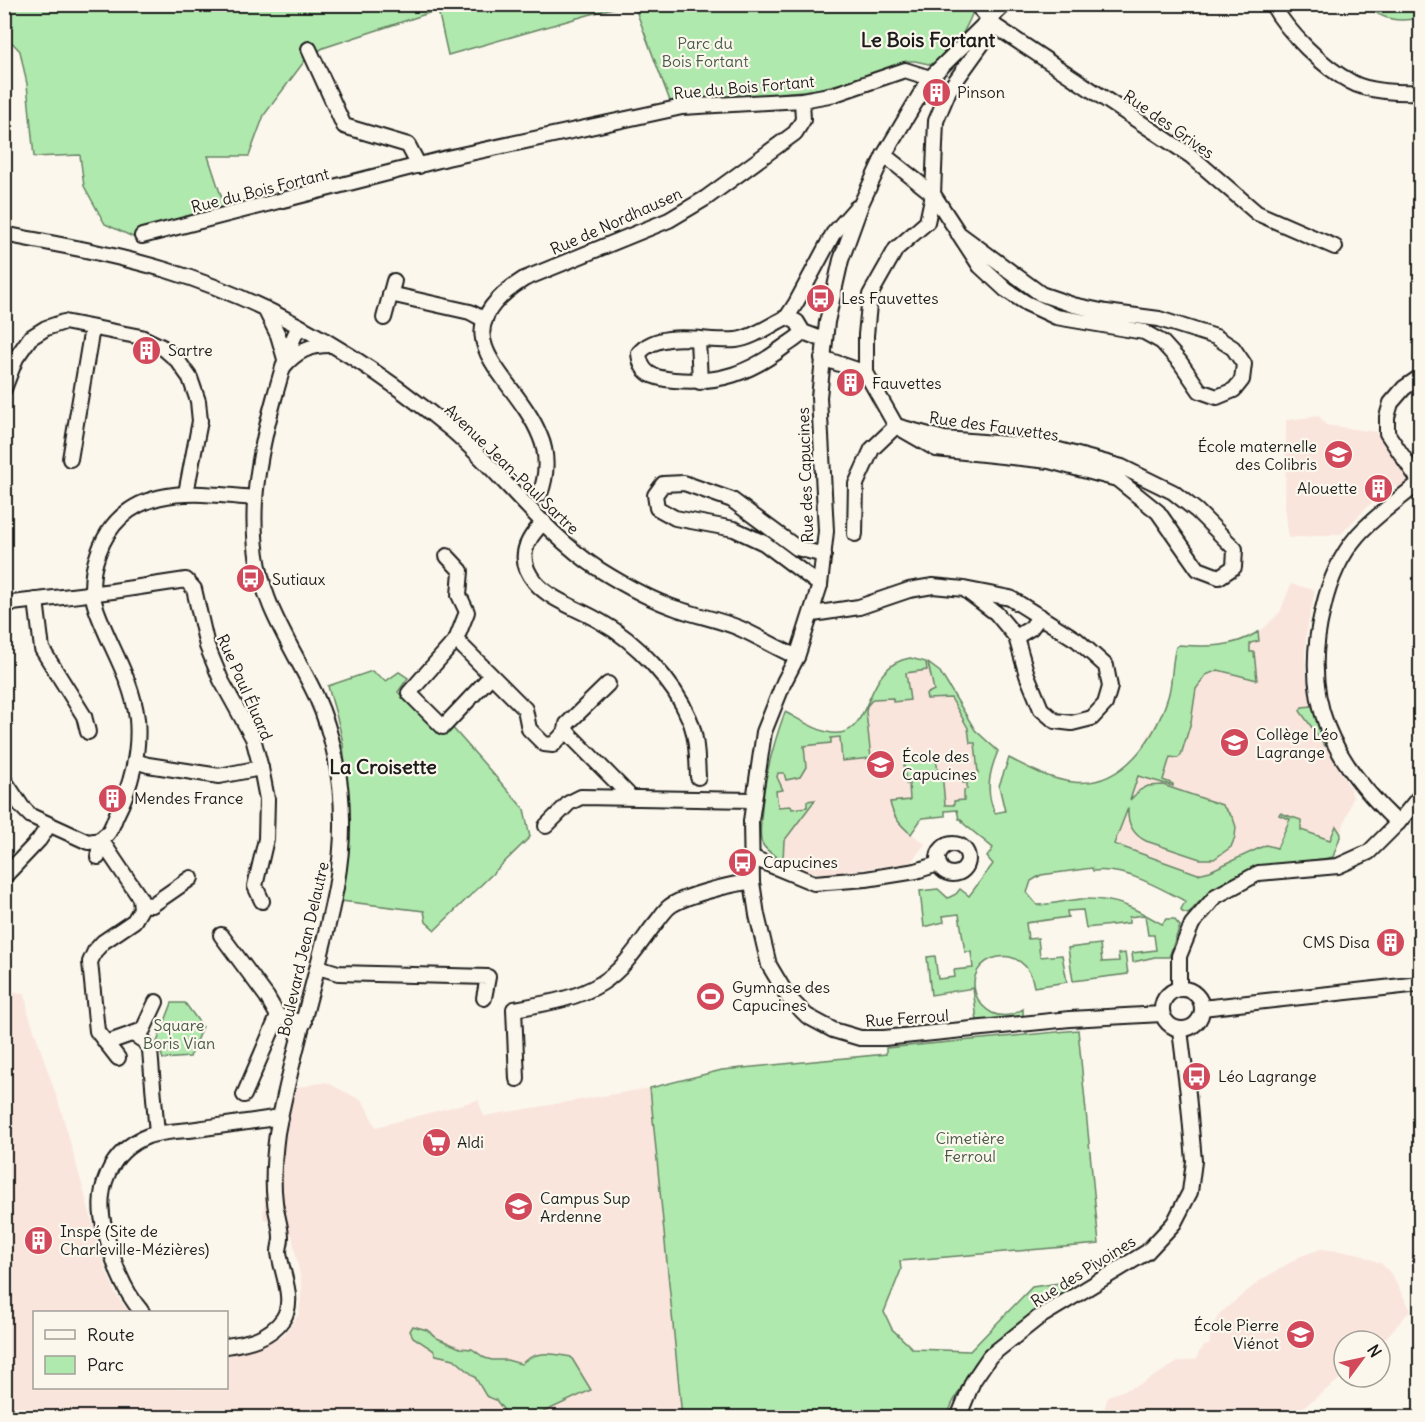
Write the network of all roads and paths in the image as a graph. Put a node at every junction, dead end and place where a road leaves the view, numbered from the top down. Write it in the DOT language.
graph roads {
  1 [pos="976,4"];
  2 [pos="1005,4"];
  3 [pos="1272,4"];
  4 [pos="992,23"];
  5 [pos="309,49"];
  6 [pos="930,78"];
  7 [pos="1420,92"];
  8 [pos="802,100"];
  9 [pos="884,155"];
  10 [pos="420,165"];
  11 [pos="933,195"];
  12 [pos="861,202"];
  13 [pos="958,233"];
  14 [pos="4,234"];
  15 [pos="142,236"];
  16 [pos="1335,247"];
  17 [pos="1073,305"];
  18 [pos="265,309"];
  19 [pos="787,316"];
  20 [pos="1147,317"];
  21 [pos="384,318"];
  22 [pos="1069,319"];
  23 [pos="485,320"];
  24 [pos="299,326"];
  25 [pos="768,326"];
  26 [pos="92,328"];
  27 [pos="803,332"];
  28 [pos="1144,332"];
  29 [pos="698,339"];
  30 [pos="824,340"];
  31 [pos="332,345"];
  32 [pos="780,350"];
  33 [pos="822,358"];
  34 [pos="284,364"];
  35 [pos="866,374"];
  36 [pos="1420,377"];
  37 [pos="700,382"];
  38 [pos="4,389"];
  39 [pos="896,426"];
  40 [pos="70,459"];
  41 [pos="1119,473"];
  42 [pos="1145,477"];
  43 [pos="1420,482"];
  44 [pos="186,493"];
  45 [pos="540,495"];
  46 [pos="1138,496"];
  47 [pos="254,498"];
  48 [pos="544,522"];
  49 [pos="855,534"];
  50 [pos="824,555"];
  51 [pos="447,556"];
  52 [pos="820,585"];
  53 [pos="964,589"];
  54 [pos="94,593"];
  55 [pos="36,600"];
  56 [pos="4,604"];
  57 [pos="813,614"];
  58 [pos="1040,616"];
  59 [pos="1016,637"];
  60 [pos="456,640"];
  61 [pos="797,657"];
  62 [pos="491,676"];
  63 [pos="608,684"];
  64 [pos="566,731"];
  65 [pos="88,732"];
  66 [pos="135,761"];
  67 [pos="261,768"];
  68 [pos="698,777"];
  69 [pos="4,780"];
  70 [pos="1420,796"];
  71 [pos="628,797"];
  72 [pos="753,800"];
  73 [pos="1398,823"];
  74 [pos="49,825"];
  75 [pos="546,826"];
  76 [pos="101,840"];
  77 [pos="751,856"];
  78 [pos="98,857"];
  79 [pos="938,864"];
  80 [pos="4,877"];
  81 [pos="191,878"];
  82 [pos="752,882"];
  83 [pos="262,901"];
  84 [pos="141,904"];
  85 [pos="220,935"];
  86 [pos="318,967"];
  87 [pos="1420,984"];
  88 [pos="1179,988"];
  89 [pos="484,998"];
  90 [pos="156,1002"];
  91 [pos="1202,1008"];
  92 [pos="1162,1014"];
  93 [pos="278,1016"];
  94 [pos="304,1023"];
  95 [pos="1180,1030"];
  96 [pos="133,1034"];
  97 [pos="106,1043"];
  98 [pos="118,1058"];
  99 [pos="517,1078"];
  100 [pos="244,1095"];
  101 [pos="280,1118"];
  102 [pos="157,1134"];
  103 [pos="141,1311"];
  104 [pos="228,1346"];
  105 [pos="958,1418"];
  1 -- 4 [label="street, Rue des Grives"];
  2 -- 4 [label="street"];
  3 -- 7 [label="street"];
  4 -- 6 [label="street"];
  4 -- 11 [label="street"];
  4 -- 16 [label="street, Rue des Grives"];
  5 -- 10 [label="street"];
  6 -- 8 [label="street, Rue du Bois Fortant"];
  6 -- 9 [label="street, Rue des Capucines"];
  8 -- 10 [label="street, Rue du Bois Fortant"];
  8 -- 23 [label="street, Rue de Nordhausen"];
  9 -- 11 [label="street"];
  9 -- 12 [label="street, Rue des Capucines"];
  10 -- 15 [label="street, Rue du Bois Fortant"];
  11 -- 13 [label="street"];
  11 -- 35 [label="street"];
  12 -- 19 [label="street"];
  12 -- 30 [label="street, Rue des Capucines"];
  13 -- 17 [label="street"];
  13 -- 22 [label="street"];
  14 -- 18 [label="street, Avenue Jean-Paul Sartre"];
  17 -- 20 [label="street"];
  17 -- 22 [label="street"];
  18 -- 24 [label="street, Avenue Jean-Paul Sartre"];
  18 -- 34 [label="street"];
  19 -- 25 [label="street"];
  19 -- 27 [label="street"];
  20 -- 28 [label="street"];
  20 -- 28 [label="street"];
  21 -- 23 [label="street"];
  22 -- 28 [label="street"];
  23 -- 45 [label="street"];
  24 -- 31 [label="street, Avenue Jean-Paul Sartre"];
  24 -- 34 [label="street, Boulevard Jean Delautre"];
  25 -- 29 [label="street"];
  25 -- 32 [label="street"];
  26 -- 38 [label="street"];
  26 -- 40 [label="street"];
  26 -- 44 [label="street"];
  27 -- 30 [label="street"];
  27 -- 32 [label="street"];
  29 -- 37 [label="street"];
  29 -- 37 [label="street"];
  30 -- 33 [label="street, Rue des Capucines"];
  31 -- 34 [label="street"];
  31 -- 48 [label="street, Avenue Jean-Paul Sartre"];
  32 -- 37 [label="street"];
  33 -- 35 [label="street"];
  33 -- 50 [label="street, Rue des Capucines"];
  34 -- 47 [label="street, Boulevard Jean Delautre"];
  35 -- 39 [label="street"];
  36 -- 43 [label="street"];
  39 -- 41 [label="street, Rue des Fauvettes"];
  39 -- 49 [label="street"];
  41 -- 42 [label="street, Rue des Fauvettes"];
  41 -- 46 [label="street, Rue des Fauvettes"];
  42 -- 46 [label="street"];
  42 -- 46 [label="street, Rue des Fauvettes"];
  43 -- 73 [label="street"];
  44 -- 47 [label="street"];
  44 -- 54 [label="street"];
  47 -- 86 [label="street, Boulevard Jean Delautre"];
  48 -- 61 [label="street, Avenue Jean-Paul Sartre"];
  48 -- 68 [label="street"];
  50 -- 52 [label="street, Rue des Capucines"];
  50 -- 52 [label="street"];
  51 -- 60 [label="street"];
  52 -- 57 [label="street, Rue des Capucines"];
  53 -- 57 [label="street"];
  53 -- 58 [label="street"];
  53 -- 59 [label="street"];
  54 -- 55 [label="street"];
  54 -- 66 [label="street"];
  54 -- 67 [label="street, Rue Paul Éluard"];
  55 -- 56 [label="street"];
  55 -- 65 [label="street"];
  57 -- 61 [label="street, Rue des Capucines"];
  58 -- 59 [label="street"];
  58 -- 59 [label="street"];
  60 -- 62 [label="street"];
  60 -- 62 [label="street"];
  61 -- 72 [label="street, Rue des Capucines"];
  62 -- 64 [label="street"];
  63 -- 64 [label="street"];
  64 -- 71 [label="street"];
  66 -- 67 [label="street"];
  66 -- 76 [label="street"];
  67 -- 83 [label="street, Rue Paul Éluard"];
  69 -- 74 [label="street"];
  70 -- 73 [label="street"];
  71 -- 72 [label="street"];
  71 -- 75 [label="street"];
  72 -- 77 [label="street, Rue des Capucines"];
  73 -- 88 [label="street"];
  74 -- 76 [label="street"];
  74 -- 80 [label="street"];
  76 -- 78 [label="street"];
  76 -- 84 [label="street"];
  77 -- 79 [label="street"];
  77 -- 82 [label="street, Rue des Capucines"];
  81 -- 84 [label="street"];
  82 -- 92 [label="street, Rue Ferroul"];
  82 -- 99 [label="street"];
  84 -- 97 [label="street"];
  85 -- 93 [label="street"];
  86 -- 89 [label="street"];
  86 -- 94 [label="street, Boulevard Jean Delautre"];
  87 -- 91 [label="street"];
  88 -- 91 [label="street"];
  88 -- 92 [label="street"];
  90 -- 96 [label="street"];
  91 -- 95 [label="street"];
  92 -- 95 [label="street"];
  93 -- 94 [label="street"];
  93 -- 100 [label="street"];
  94 -- 101 [label="street, Boulevard Jean Delautre"];
  95 -- 105 [label="street, Rue des Pivoines"];
  96 -- 97 [label="street"];
  96 -- 102 [label="street"];
  97 -- 98 [label="street"];
  101 -- 102 [label="street"];
  101 -- 104 [label="street, Boulevard Jean Delautre"];
  102 -- 103 [label="street"];
}
